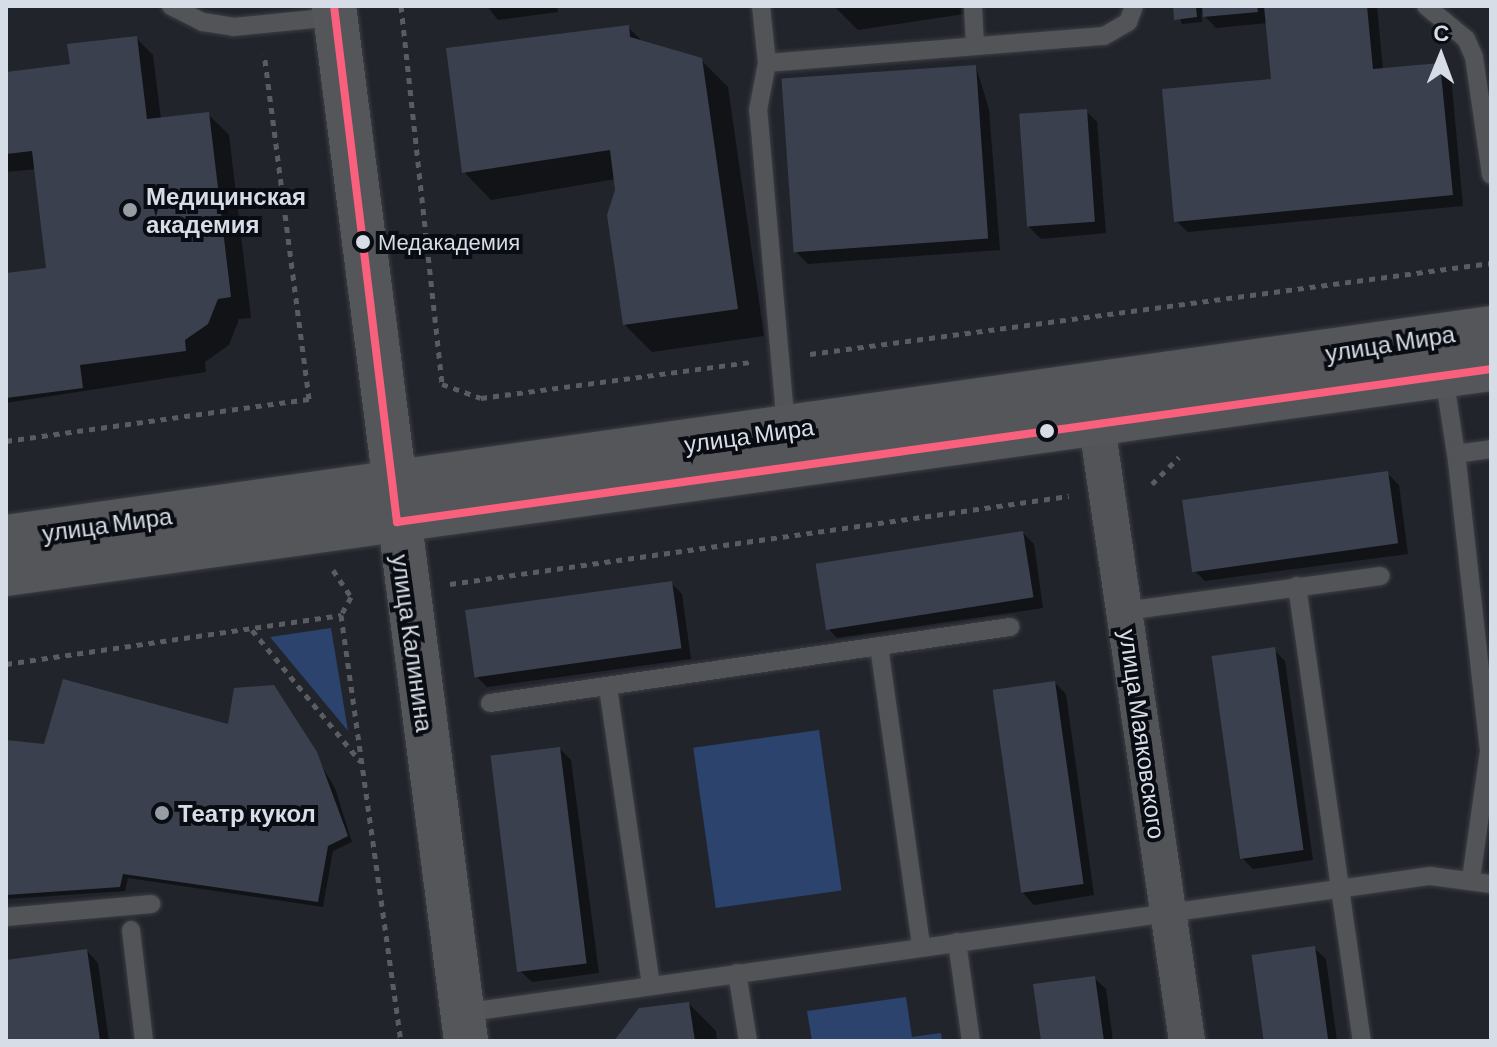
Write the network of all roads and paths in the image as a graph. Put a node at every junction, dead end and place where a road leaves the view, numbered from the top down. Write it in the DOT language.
graph roads {
  1 [pos="171,6"];
  2 [pos="401,6"];
  3 [pos="761,6"];
  4 [pos="973,6"];
  5 [pos="1134,6"];
  6 [pos="1426,6"];
  7 [pos="335,11"];
  8 [pos="261,26"];
  9 [pos="975,44"];
  10 [pos="767,63"];
  11 [pos="1491,175"];
  12 [pos="1491,263"];
  13 [pos="1491,328"];
  14 [pos="777,358"];
  15 [pos="1491,369"];
  16 [pos="1444,376"];
  17 [pos="1093,407"];
  18 [pos="786,430"];
  19 [pos="6,441"];
  20 [pos="1491,449"];
  21 [pos="1456,454"];
  22 [pos="1078,495"];
  23 [pos="395,504"];
  24 [pos="6,537"];
  25 [pos="331,566"];
  26 [pos="6,574"];
  27 [pos="1381,576"];
  28 [pos="448,584"];
  29 [pos="1297,586"];
  30 [pos="1125,611"];
  31 [pos="341,615"];
  32 [pos="1010,627"];
  33 [pos="251,630"];
  34 [pos="879,646"];
  35 [pos="6,664"];
  36 [pos="608,687"];
  37 [pos="490,703"];
  38 [pos="1488,709"];
  39 [pos="360,761"];
  40 [pos="1471,879"];
  41 [pos="1491,884"];
  42 [pos="1341,887"];
  43 [pos="151,904"];
  44 [pos="1169,913"];
  45 [pos="6,917"];
  46 [pos="131,930"];
  47 [pos="957,942"];
  48 [pos="921,946"];
  49 [pos="737,973"];
  50 [pos="651,985"];
  51 [pos="464,1027"];
  52 [pos="144,1041"];
  53 [pos="401,1041"];
  54 [pos="748,1041"];
  55 [pos="971,1041"];
  56 [pos="1187,1041"];
  57 [pos="1362,1041"];
  1 -- 8 [label="lane"];
  2 -- 14 [label="path"];
  3 -- 10 [label="lane"];
  4 -- 9 [label="lane"];
  5 -- 9 [label="lane"];
  6 -- 11 [label="lane"];
  7 -- 8 [label="lane"];
  7 -- 23 [label="main road, улица Калинина"];
  8 -- 19 [label="path"];
  9 -- 10 [label="lane"];
  10 -- 14 [label="lane"];
  12 -- 14 [label="path"];
  13 -- 17 [label="main road, улица Мира"];
  14 -- 18 [label="lane"];
  15 -- 16 [label="main road, улица Мира"];
  16 -- 17 [label="main road, улица Мира"];
  16 -- 21 [label="lane"];
  17 -- 18 [label="main road, улица Мира"];
  17 -- 23 [label="main road, улица Мира"];
  17 -- 30 [label="street, улица Маяковского"];
  18 -- 23 [label="main road, улица Мира"];
  20 -- 21 [label="lane"];
  21 -- 38 [label="lane"];
  22 -- 28 [label="path"];
  23 -- 24 [label="main road, улица Мира"];
  23 -- 26 [label="main road, улица Мира"];
  23 -- 51 [label="main road, улица Калинина"];
  25 -- 31 [label="path"];
  27 -- 29 [label="lane"];
  29 -- 30 [label="lane"];
  29 -- 42 [label="lane"];
  30 -- 44 [label="street, улица Маяковского"];
  31 -- 33 [label="path"];
  31 -- 39 [label="path"];
  32 -- 34 [label="lane"];
  33 -- 35 [label="path"];
  33 -- 39 [label="path"];
  34 -- 36 [label="lane"];
  34 -- 48 [label="lane"];
  36 -- 37 [label="lane"];
  36 -- 50 [label="lane"];
  38 -- 40 [label="lane"];
  39 -- 53 [label="path"];
  40 -- 41 [label="lane"];
  40 -- 42 [label="lane"];
  42 -- 44 [label="lane"];
  42 -- 57 [label="lane"];
  43 -- 45 [label="lane"];
  44 -- 47 [label="lane"];
  44 -- 56 [label="street, улица Маяковского"];
  46 -- 52 [label="lane"];
  47 -- 48 [label="lane"];
  47 -- 55 [label="lane"];
  48 -- 49 [label="lane"];
  49 -- 50 [label="lane"];
  49 -- 54 [label="lane"];
  50 -- 51 [label="lane"];
}
